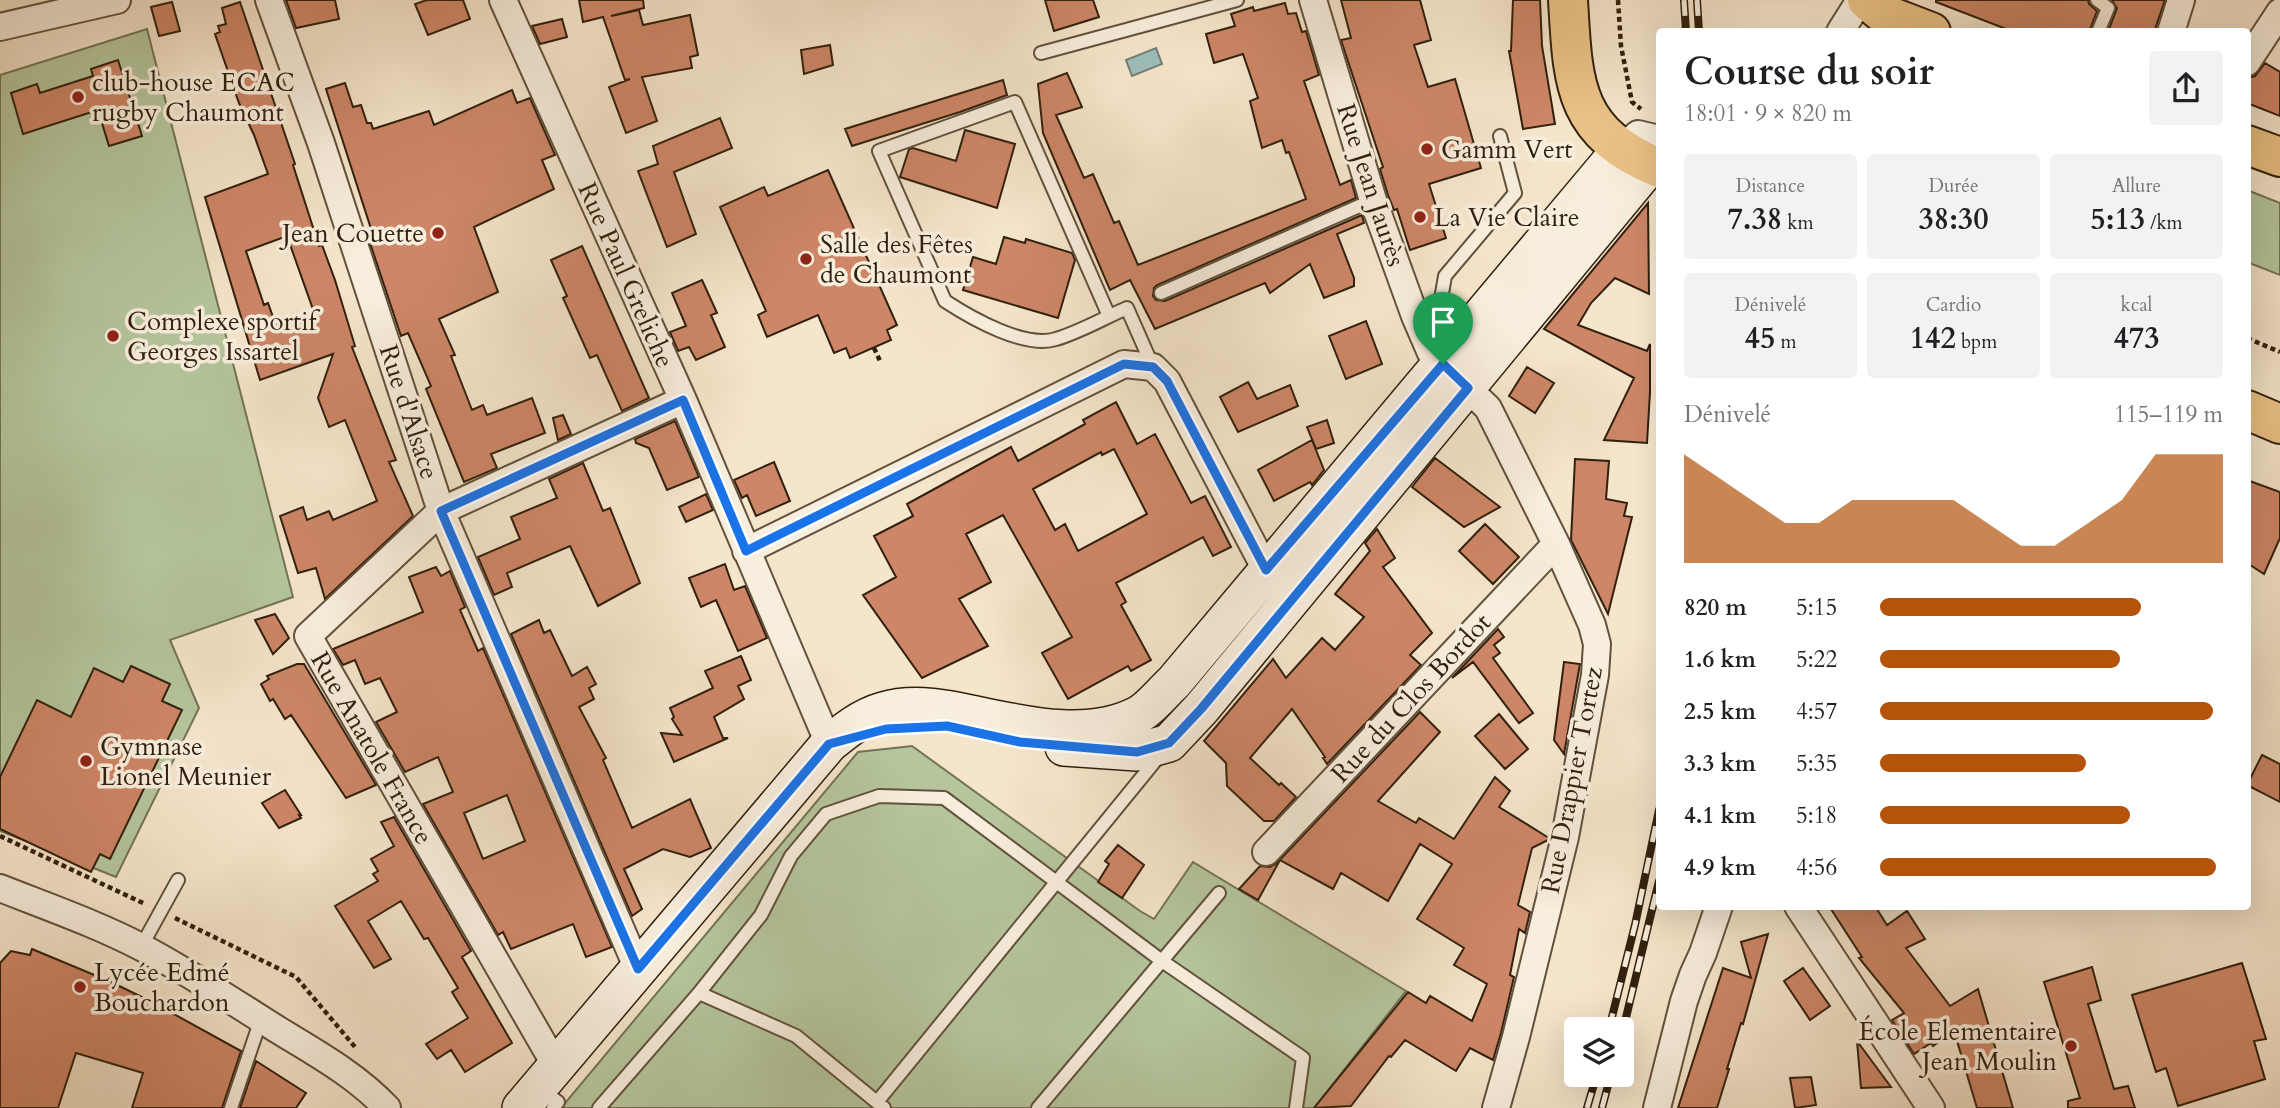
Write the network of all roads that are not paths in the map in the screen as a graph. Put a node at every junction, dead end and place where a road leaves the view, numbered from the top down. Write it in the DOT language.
graph roads {
  1 [pos="117,0"];
  2 [pos="269,0"];
  3 [pos="503,0"];
  4 [pos="1237,0"];
  5 [pos="1313,0"];
  6 [pos="1568,0"];
  7 [pos="1860,0"];
  8 [pos="1867,0"];
  9 [pos="2097,0"];
  10 [pos="2181,0"];
  11 [pos="2280,12"];
  12 [pos="0,27"];
  13 [pos="1842,28"];
  14 [pos="1921,28"];
  15 [pos="2100,28"];
  16 [pos="2172,28"];
  17 [pos="1041,53"];
  18 [pos="2251,56"];
  19 [pos="1500,136"];
  20 [pos="2251,146"];
  21 [pos="1649,151"];
  22 [pos="2280,157"];
  23 [pos="1373,200"];
  24 [pos="1161,293"];
  25 [pos="1109,316"];
  26 [pos="1415,316"];
  27 [pos="1153,367"];
  28 [pos="1455,376"];
  29 [pos="683,400"];
  30 [pos="2251,412"];
  31 [pos="2280,424"];
  32 [pos="441,511"];
  33 [pos="1556,544"];
  34 [pos="746,551"];
  35 [pos="1266,570"];
  36 [pos="1285,606"];
  37 [pos="1154,729"];
  38 [pos="829,744"];
  39 [pos="1266,852"];
  40 [pos="178,880"];
  41 [pos="1056,881"];
  42 [pos="0,888"];
  43 [pos="1219,893"];
  44 [pos="1718,910"];
  45 [pos="1801,910"];
  46 [pos="141,947"];
  47 [pos="1162,961"];
  48 [pos="638,969"];
  49 [pos="699,993"];
  50 [pos="261,1019"];
  51 [pos="542,1092"];
  52 [pos="880,1105"];
  53 [pos="231,1108"];
  54 [pos="387,1108"];
  55 [pos="599,1108"];
  56 [pos="1038,1108"];
  57 [pos="1296,1108"];
  58 [pos="1496,1108"];
  59 [pos="1657,1108"];
  60 [pos="1931,1108"];
  1 -- 12 [label="street"];
  2 -- 32 [label="street, Rue d'Alsace"];
  3 -- 29 [label="street, Rue Paul Greliche"];
  4 -- 17 [label="lane"];
  5 -- 23 [label="street, Rue Jean Jaurès"];
  6 -- 21 [label="main road"];
  7 -- 13 [label="street"];
  8 -- 14 [label="main road"];
  9 -- 15 [label="lane"];
  10 -- 16 [label="street"];
  11 -- 18 [label="street"];
  19 -- 26 [label="lane"];
  20 -- 22 [label="main road"];
  21 -- 28 [label="street"];
  23 -- 24 [label="lane"];
  23 -- 26 [label="street, Rue Jean Jaurès"];
  25 -- 25 [label="lane"];
  25 -- 27 [label="lane"];
  26 -- 28 [label="street, Rue Jean Jaurès"];
  27 -- 34 [label="street"];
  27 -- 35 [label="street"];
  28 -- 33 [label="street, Rue Drappier Tortez"];
  28 -- 35 [label="street"];
  28 -- 36 [label="street"];
  29 -- 32 [label="street, Rue Anatole France"];
  29 -- 34 [label="street, Rue Paul Greliche"];
  30 -- 31 [label="main road"];
  32 -- 48 [label="street, Rue d'Alsace"];
  32 -- 51 [label="street, Rue Anatole France"];
  33 -- 39 [label="street, Rue du Clos Bordot"];
  33 -- 58 [label="street, Rue Drappier Tortez"];
  34 -- 38 [label="street, Rue Paul Greliche"];
  35 -- 36 [label="street"];
  35 -- 37 [label="street"];
  36 -- 37 [label="street"];
  37 -- 38 [label="street"];
  37 -- 41 [label="lane"];
  38 -- 48 [label="street"];
  40 -- 46 [label="lane"];
  41 -- 47 [label="lane"];
  41 -- 49 [label="lane"];
  41 -- 52 [label="lane"];
  42 -- 46 [label="street"];
  43 -- 47 [label="lane"];
  44 -- 59 [label="street"];
  45 -- 60 [label="street"];
  46 -- 50 [label="street"];
  47 -- 56 [label="lane"];
  47 -- 57 [label="lane"];
  48 -- 51 [label="street"];
  49 -- 52 [label="lane"];
  49 -- 55 [label="lane"];
  50 -- 53 [label="lane"];
  50 -- 54 [label="street"];
}
